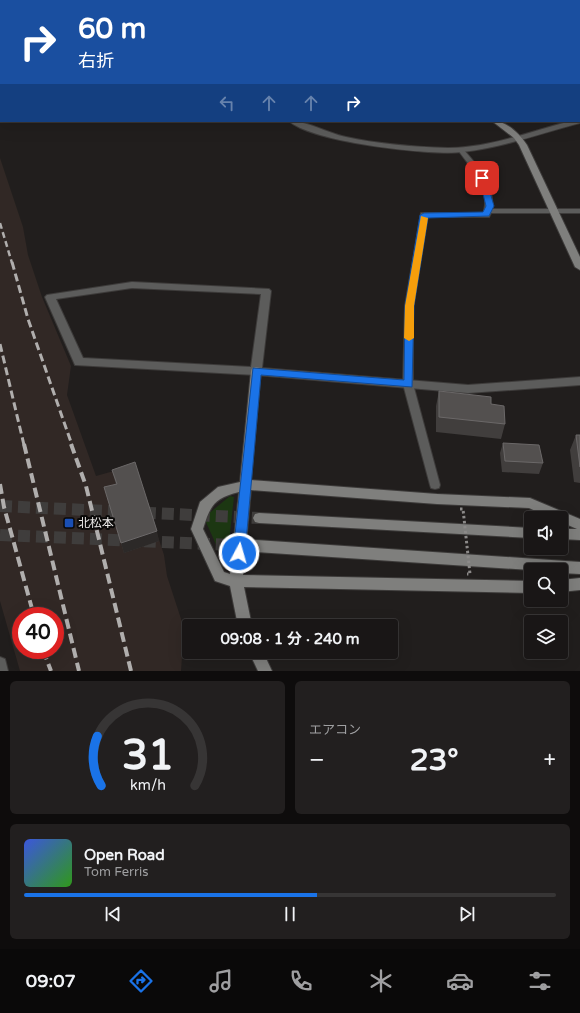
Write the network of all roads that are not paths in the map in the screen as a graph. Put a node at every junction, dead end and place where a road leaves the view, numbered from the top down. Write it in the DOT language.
graph roads {
  1 [pos="295,122"];
  2 [pos="497,122"];
  3 [pos="576,122"];
  4 [pos="517,136"];
  5 [pos="461,150"];
  6 [pos="489,211"];
  7 [pos="554,211"];
  8 [pos="580,211"];
  9 [pos="580,267"];
  10 [pos="256,371"];
  11 [pos="580,381"];
  12 [pos="408,384"];
  13 [pos="246,485"];
  14 [pos="435,485"];
  15 [pos="259,518"];
  16 [pos="580,524"];
  17 [pos="524,533"];
  18 [pos="568,534"];
  19 [pos="580,535"];
  20 [pos="256,546"];
  21 [pos="580,568"];
  22 [pos="236,581"];
  23 [pos="580,584"];
  24 [pos="568,585"];
  25 [pos="524,587"];
  26 [pos="244,619"];
  27 [pos="259,659"];
  28 [pos="0,664"];
  29 [pos="2,671"];
  30 [pos="265,671"];
  1 -- 5 [label="street"];
  2 -- 4 [label="street"];
  3 -- 4 [label="street"];
  4 -- 5 [label="street"];
  4 -- 7 [label="street"];
  5 -- 6 [label="lane"];
  6 -- 7 [label="lane"];
  6 -- 12 [label="lane"];
  7 -- 8 [label="lane"];
  7 -- 9 [label="street"];
  10 -- 10 [label="street"];
  10 -- 12 [label="street"];
  10 -- 13 [label="street"];
  11 -- 12 [label="street"];
  12 -- 14 [label="lane"];
  13 -- 16 [label="street"];
  13 -- 22 [label="street"];
  13 -- 22 [label="street"];
  15 -- 17 [label="street"];
  18 -- 19 [label="street"];
  20 -- 21 [label="street"];
  22 -- 25 [label="street"];
  22 -- 26 [label="street"];
  23 -- 24 [label="street"];
  27 -- 30 [label="street"];
  28 -- 29 [label="street"];
}
